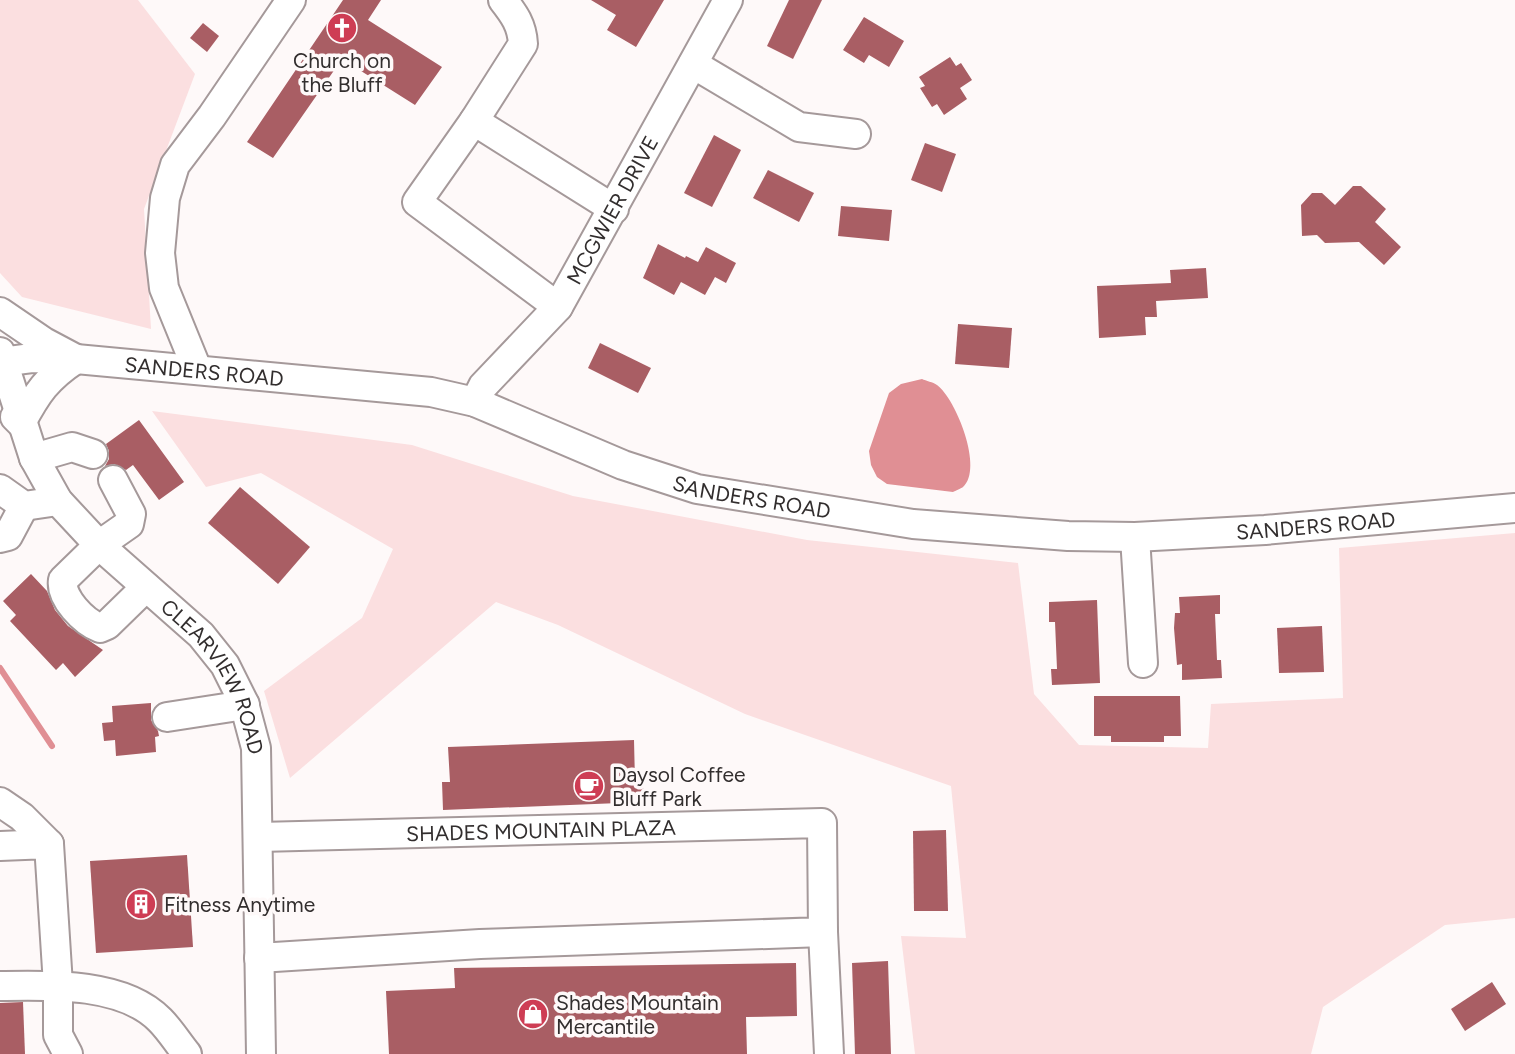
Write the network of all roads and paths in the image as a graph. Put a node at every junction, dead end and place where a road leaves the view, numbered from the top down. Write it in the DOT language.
graph roads {
  1 [pos="291,0"];
  2 [pos="503,0"];
  3 [pos="728,0"];
  4 [pos="693,64"];
  5 [pos="474,121"];
  6 [pos="856,134"];
  7 [pos="614,209"];
  8 [pos="558,307"];
  9 [pos="0,312"];
  10 [pos="1,358"];
  11 [pos="76,359"];
  12 [pos="197,369"];
  13 [pos="475,402"];
  14 [pos="0,404"];
  15 [pos="22,423"];
  16 [pos="93,454"];
  17 [pos="34,458"];
  18 [pos="113,480"];
  19 [pos="0,489"];
  20 [pos="58,501"];
  21 [pos="24,506"];
  22 [pos="1515,508"];
  23 [pos="1135,537"];
  24 [pos="0,538"];
  25 [pos="99,545"];
  26 [pos="146,587"];
  27 [pos="1143,663"];
  28 [pos="245,705"];
  29 [pos="167,717"];
  30 [pos="0,802"];
  31 [pos="259,837"];
  32 [pos="49,844"];
  33 [pos="0,846"];
  34 [pos="823,932"];
  35 [pos="259,958"];
  36 [pos="58,985"];
  37 [pos="0,986"];
  38 [pos="68,1054"];
  39 [pos="187,1054"];
  40 [pos="261,1054"];
  41 [pos="829,1054"];
  1 -- 12 [label="street"];
  2 -- 5 [label="street"];
  3 -- 4 [label="street, MCGWIER DRIVE"];
  4 -- 6 [label="street"];
  4 -- 7 [label="street, MCGWIER DRIVE"];
  5 -- 7 [label="street"];
  5 -- 8 [label="street"];
  7 -- 8 [label="street, MCGWIER DRIVE"];
  8 -- 13 [label="street, MCGWIER DRIVE"];
  9 -- 11 [label="street"];
  10 -- 11 [label="street, SANDERS ROAD"];
  10 -- 15 [label="street, CLEARVIEW ROAD"];
  11 -- 12 [label="street, SANDERS ROAD"];
  11 -- 15 [label="street"];
  12 -- 13 [label="street, SANDERS ROAD"];
  13 -- 23 [label="street, SANDERS ROAD"];
  14 -- 15 [label="street"];
  15 -- 17 [label="street, CLEARVIEW ROAD"];
  16 -- 17 [label="street"];
  17 -- 20 [label="street, CLEARVIEW ROAD"];
  18 -- 25 [label="street"];
  19 -- 21 [label="street"];
  20 -- 21 [label="street"];
  20 -- 25 [label="street, CLEARVIEW ROAD"];
  21 -- 24 [label="street"];
  22 -- 23 [label="street, SANDERS ROAD"];
  23 -- 27 [label="street"];
  25 -- 26 [label="street, CLEARVIEW ROAD"];
  25 -- 26 [label="street"];
  26 -- 28 [label="street, CLEARVIEW ROAD"];
  28 -- 29 [label="street"];
  28 -- 31 [label="street, CLEARVIEW ROAD"];
  30 -- 32 [label="street"];
  31 -- 34 [label="street, SHADES MOUNTAIN PLAZA"];
  31 -- 35 [label="street, CLEARVIEW ROAD"];
  32 -- 33 [label="street"];
  32 -- 36 [label="street"];
  34 -- 35 [label="street"];
  34 -- 41 [label="street"];
  35 -- 40 [label="street, CLEARVIEW ROAD"];
  36 -- 37 [label="street"];
  36 -- 38 [label="street"];
  36 -- 39 [label="street"];
}
